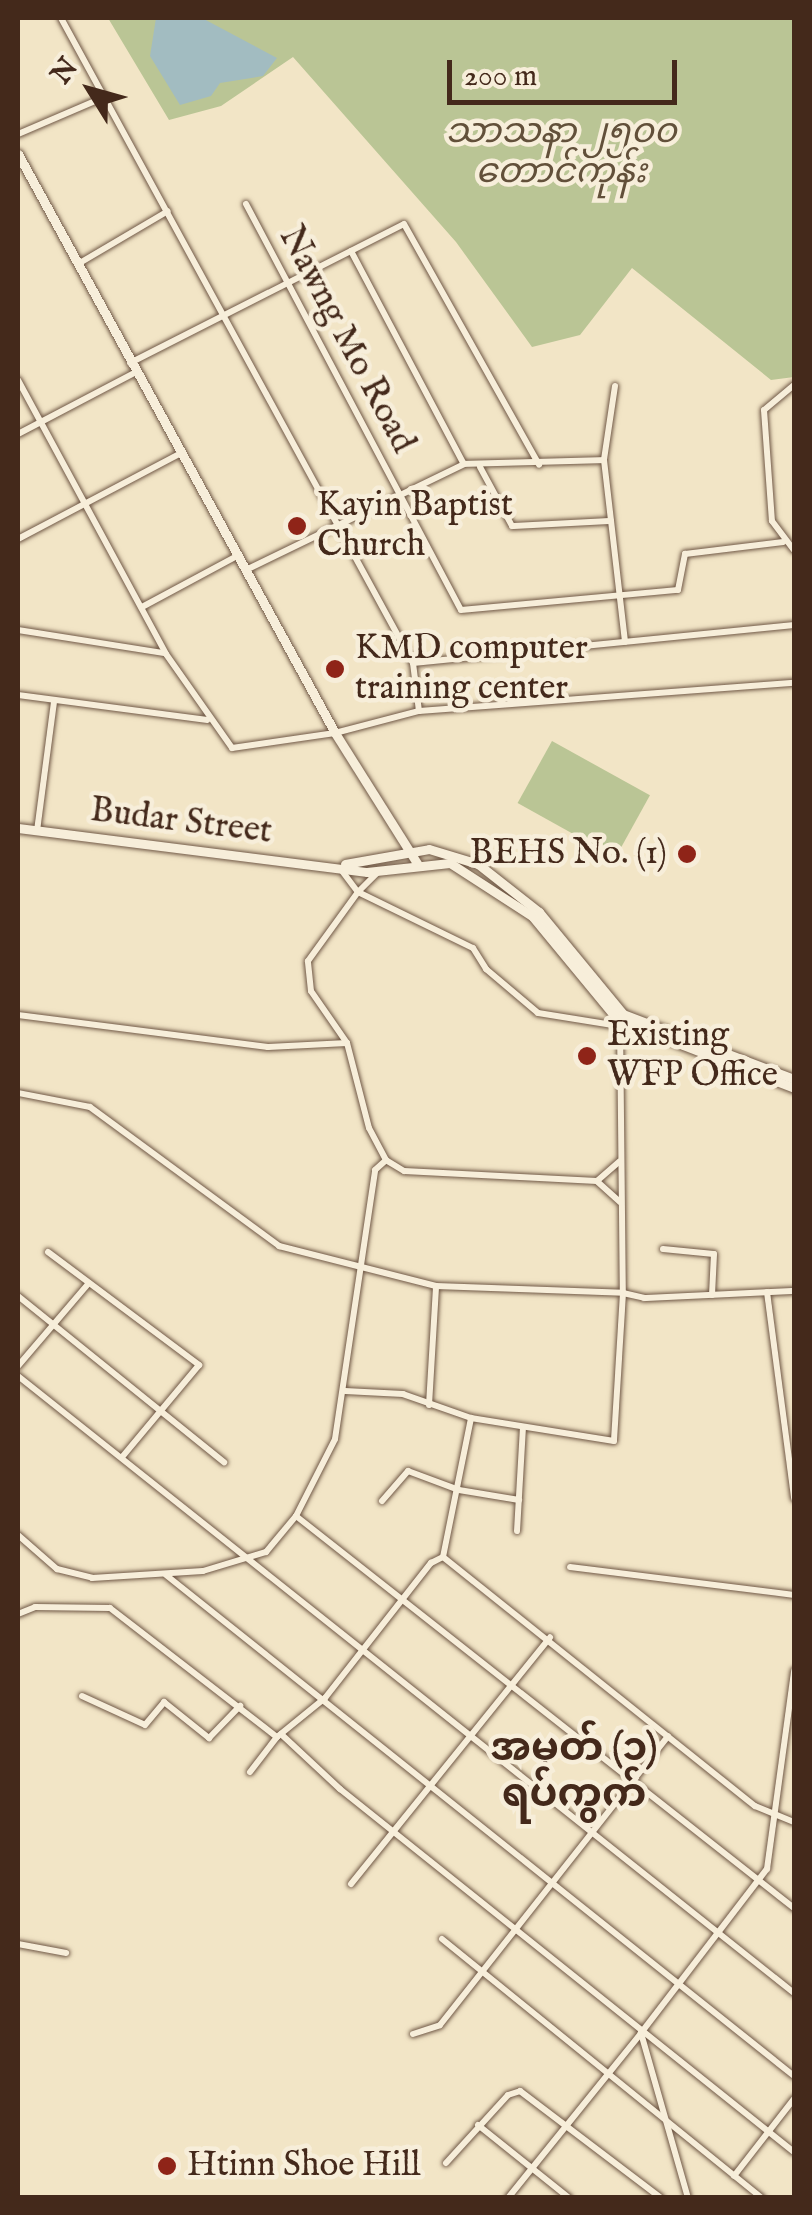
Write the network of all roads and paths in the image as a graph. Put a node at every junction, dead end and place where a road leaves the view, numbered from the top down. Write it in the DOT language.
graph roads {
  1 [pos="61,18"];
  2 [pos="102,98"];
  3 [pos="18,134"];
  4 [pos="18,154"];
  5 [pos="246,204"];
  6 [pos="168,210"];
  7 [pos="351,251"];
  8 [pos="78,264"];
  9 [pos="286,288"];
  10 [pos="222,318"];
  11 [pos="132,369"];
  12 [pos="18,380"];
  13 [pos="794,385"];
  14 [pos="615,386"];
  15 [pos="40,422"];
  16 [pos="18,434"];
  17 [pos="179,454"];
  18 [pos="604,460"];
  19 [pos="464,464"];
  20 [pos="539,465"];
  21 [pos="480,466"];
  22 [pos="400,494"];
  23 [pos="84,505"];
  24 [pos="611,520"];
  25 [pos="342,526"];
  26 [pos="18,539"];
  27 [pos="782,542"];
  28 [pos="794,550"];
  29 [pos="237,556"];
  30 [pos="246,570"];
  31 [pos="620,599"];
  32 [pos="142,607"];
  33 [pos="794,625"];
  34 [pos="18,630"];
  35 [pos="625,642"];
  36 [pos="166,654"];
  37 [pos="413,663"];
  38 [pos="794,683"];
  39 [pos="18,695"];
  40 [pos="54,701"];
  41 [pos="419,711"];
  42 [pos="208,720"];
  43 [pos="335,733"];
  44 [pos="18,828"];
  45 [pos="37,831"];
  46 [pos="414,858"];
  47 [pos="338,866"];
  48 [pos="380,871"];
  49 [pos="358,892"];
  50 [pos="18,1015"];
  51 [pos="621,1020"];
  52 [pos="347,1042"];
  53 [pos="794,1079"];
  54 [pos="794,1088"];
  55 [pos="18,1093"];
  56 [pos="386,1160"];
  57 [pos="620,1161"];
  58 [pos="597,1180"];
  59 [pos="620,1202"];
  60 [pos="663,1249"];
  61 [pos="48,1252"];
  62 [pos="363,1272"];
  63 [pos="89,1283"];
  64 [pos="436,1286"];
  65 [pos="794,1291"];
  66 [pos="768,1292"];
  67 [pos="623,1293"];
  68 [pos="712,1295"];
  69 [pos="18,1296"];
  70 [pos="54,1324"];
  71 [pos="18,1366"];
  72 [pos="18,1376"];
  73 [pos="345,1390"];
  74 [pos="429,1404"];
  75 [pos="162,1410"];
  76 [pos="782,1415"];
  77 [pos="794,1416"];
  78 [pos="470,1418"];
  79 [pos="523,1427"];
  80 [pos="122,1457"];
  81 [pos="224,1462"];
  82 [pos="460,1490"];
  83 [pos="794,1498"];
  84 [pos="518,1500"];
  85 [pos="382,1501"];
  86 [pos="296,1516"];
  87 [pos="517,1531"];
  88 [pos="18,1535"];
  89 [pos="250,1558"];
  90 [pos="443,1558"];
  91 [pos="570,1567"];
  92 [pos="166,1575"];
  93 [pos="794,1595"];
  94 [pos="403,1597"];
  95 [pos="18,1614"];
  96 [pos="550,1637"];
  97 [pos="362,1648"];
  98 [pos="794,1671"];
  99 [pos="510,1686"];
  100 [pos="82,1696"];
  101 [pos="325,1698"];
  102 [pos="792,1704"];
  103 [pos="240,1706"];
  104 [pos="279,1736"];
  105 [pos="469,1736"];
  106 [pos="668,1736"];
  107 [pos="250,1772"];
  108 [pos="632,1784"];
  109 [pos="430,1788"];
  110 [pos="776,1819"];
  111 [pos="794,1822"];
  112 [pos="396,1831"];
  113 [pos="592,1836"];
  114 [pos="351,1884"];
  115 [pos="554,1884"];
  116 [pos="760,1884"];
  117 [pos="794,1908"];
  118 [pos="517,1931"];
  119 [pos="721,1934"];
  120 [pos="442,1940"];
  121 [pos="18,1944"];
  122 [pos="66,1953"];
  123 [pos="480,1974"];
  124 [pos="680,1984"];
  125 [pos="794,1993"];
  126 [pos="641,2033"];
  127 [pos="413,2034"];
  128 [pos="794,2076"];
  129 [pos="606,2077"];
  130 [pos="794,2099"];
  131 [pos="665,2122"];
  132 [pos="478,2124"];
  133 [pos="569,2124"];
  134 [pos="768,2132"];
  135 [pos="794,2152"];
  136 [pos="446,2163"];
  137 [pos="534,2170"];
  138 [pos="734,2176"];
  139 [pos="508,2198"];
  140 [pos="569,2198"];
  141 [pos="661,2198"];
  142 [pos="688,2198"];
  143 [pos="762,2198"];
  1 -- 2 [label="street"];
  2 -- 3 [label="street"];
  2 -- 6 [label="street"];
  4 -- 8 [label="main road"];
  5 -- 9 [label="street, Nawng Mo Road"];
  6 -- 8 [label="street"];
  6 -- 10 [label="street"];
  7 -- 9 [label="street"];
  7 -- 19 [label="street"];
  7 -- 20 [label="street"];
  8 -- 11 [label="main road"];
  9 -- 10 [label="street"];
  9 -- 22 [label="street, Nawng Mo Road"];
  10 -- 11 [label="street"];
  10 -- 25 [label="street"];
  11 -- 15 [label="street"];
  11 -- 17 [label="main road"];
  12 -- 15 [label="street"];
  13 -- 27 [label="street"];
  14 -- 18 [label="street"];
  15 -- 16 [label="street"];
  15 -- 23 [label="street"];
  17 -- 23 [label="street"];
  17 -- 29 [label="main road"];
  18 -- 20 [label="street"];
  18 -- 24 [label="street"];
  19 -- 21 [label="street"];
  19 -- 22 [label="street"];
  20 -- 21 [label="street"];
  21 -- 24 [label="street"];
  22 -- 25 [label="street"];
  22 -- 31 [label="street, Nawng Mo Road"];
  23 -- 26 [label="street"];
  23 -- 32 [label="street"];
  24 -- 31 [label="street"];
  25 -- 30 [label="street"];
  25 -- 37 [label="street"];
  27 -- 28 [label="street"];
  27 -- 31 [label="street, Nawng Mo Road"];
  29 -- 30 [label="main road"];
  29 -- 32 [label="street"];
  30 -- 43 [label="main road"];
  31 -- 35 [label="street"];
  32 -- 36 [label="street"];
  33 -- 35 [label="street"];
  34 -- 36 [label="street"];
  35 -- 37 [label="street"];
  36 -- 42 [label="street"];
  37 -- 41 [label="street"];
  38 -- 41 [label="street"];
  39 -- 40 [label="street"];
  40 -- 42 [label="street"];
  40 -- 45 [label="street"];
  41 -- 43 [label="street"];
  42 -- 43 [label="street"];
  43 -- 46 [label="main road"];
  44 -- 45 [label="main road, Budar Street"];
  45 -- 47 [label="main road, Budar Street"];
  46 -- 47 [label="main road"];
  46 -- 48 [label="main road, Budar Street"];
  46 -- 51 [label="main road"];
  47 -- 48 [label="main road, Budar Street"];
  47 -- 49 [label="street"];
  48 -- 49 [label="street"];
  49 -- 51 [label="street"];
  49 -- 52 [label="street"];
  50 -- 52 [label="street"];
  51 -- 53 [label="main road"];
  51 -- 54 [label="main road"];
  51 -- 57 [label="street"];
  52 -- 56 [label="street"];
  55 -- 62 [label="street"];
  56 -- 58 [label="street"];
  56 -- 62 [label="street"];
  57 -- 58 [label="street"];
  57 -- 59 [label="street"];
  58 -- 59 [label="street"];
  59 -- 67 [label="street"];
  60 -- 68 [label="street"];
  61 -- 63 [label="street"];
  62 -- 64 [label="street"];
  62 -- 73 [label="street"];
  63 -- 70 [label="street"];
  63 -- 75 [label="street"];
  64 -- 67 [label="street"];
  64 -- 74 [label="street"];
  65 -- 66 [label="street"];
  66 -- 68 [label="street"];
  66 -- 76 [label="street"];
  67 -- 68 [label="street"];
  67 -- 79 [label="street"];
  69 -- 70 [label="street"];
  70 -- 71 [label="street"];
  70 -- 75 [label="street"];
  72 -- 80 [label="street"];
  73 -- 74 [label="street"];
  73 -- 86 [label="street"];
  74 -- 78 [label="street"];
  75 -- 80 [label="street"];
  75 -- 81 [label="street"];
  76 -- 77 [label="street"];
  76 -- 83 [label="street"];
  78 -- 79 [label="street"];
  78 -- 82 [label="street"];
  79 -- 84 [label="street"];
  80 -- 89 [label="street"];
  82 -- 84 [label="street"];
  82 -- 85 [label="street"];
  82 -- 90 [label="street"];
  84 -- 87 [label="street"];
  86 -- 89 [label="street"];
  86 -- 94 [label="street"];
  88 -- 92 [label="street"];
  89 -- 92 [label="street"];
  89 -- 97 [label="street"];
  90 -- 94 [label="street"];
  90 -- 96 [label="street"];
  91 -- 93 [label="street"];
  92 -- 101 [label="street"];
  94 -- 97 [label="street"];
  94 -- 99 [label="street"];
  95 -- 103 [label="street"];
  96 -- 99 [label="street"];
  96 -- 106 [label="street"];
  97 -- 101 [label="street"];
  97 -- 105 [label="street"];
  98 -- 102 [label="street"];
  99 -- 105 [label="street"];
  99 -- 108 [label="street"];
  100 -- 103 [label="street"];
  101 -- 104 [label="street"];
  101 -- 109 [label="street"];
  102 -- 110 [label="street"];
  103 -- 104 [label="street"];
  104 -- 107 [label="street"];
  104 -- 112 [label="street"];
  105 -- 109 [label="street"];
  105 -- 113 [label="street"];
  106 -- 108 [label="street"];
  106 -- 110 [label="street"];
  108 -- 113 [label="street"];
  108 -- 116 [label="street"];
  109 -- 112 [label="street"];
  109 -- 115 [label="street"];
  110 -- 111 [label="street"];
  110 -- 116 [label="street"];
  112 -- 114 [label="street"];
  112 -- 118 [label="street"];
  113 -- 115 [label="street"];
  113 -- 119 [label="street"];
  115 -- 118 [label="street"];
  115 -- 124 [label="street"];
  116 -- 117 [label="street"];
  116 -- 119 [label="street"];
  118 -- 123 [label="street"];
  118 -- 126 [label="street"];
  119 -- 124 [label="street"];
  119 -- 125 [label="street"];
  120 -- 123 [label="street"];
  121 -- 122 [label="street"];
  123 -- 127 [label="street"];
  123 -- 129 [label="street"];
  124 -- 126 [label="street"];
  124 -- 128 [label="street"];
  126 -- 129 [label="street"];
  126 -- 131 [label="street"];
  126 -- 134 [label="street"];
  129 -- 131 [label="street"];
  129 -- 133 [label="street"];
  130 -- 134 [label="street"];
  131 -- 138 [label="street"];
  131 -- 142 [label="street"];
  132 -- 133 [label="street"];
  132 -- 136 [label="street"];
  132 -- 137 [label="street"];
  133 -- 137 [label="street"];
  133 -- 141 [label="street"];
  134 -- 135 [label="street"];
  134 -- 138 [label="street"];
  137 -- 139 [label="street"];
  137 -- 140 [label="street"];
  138 -- 143 [label="street"];
}
